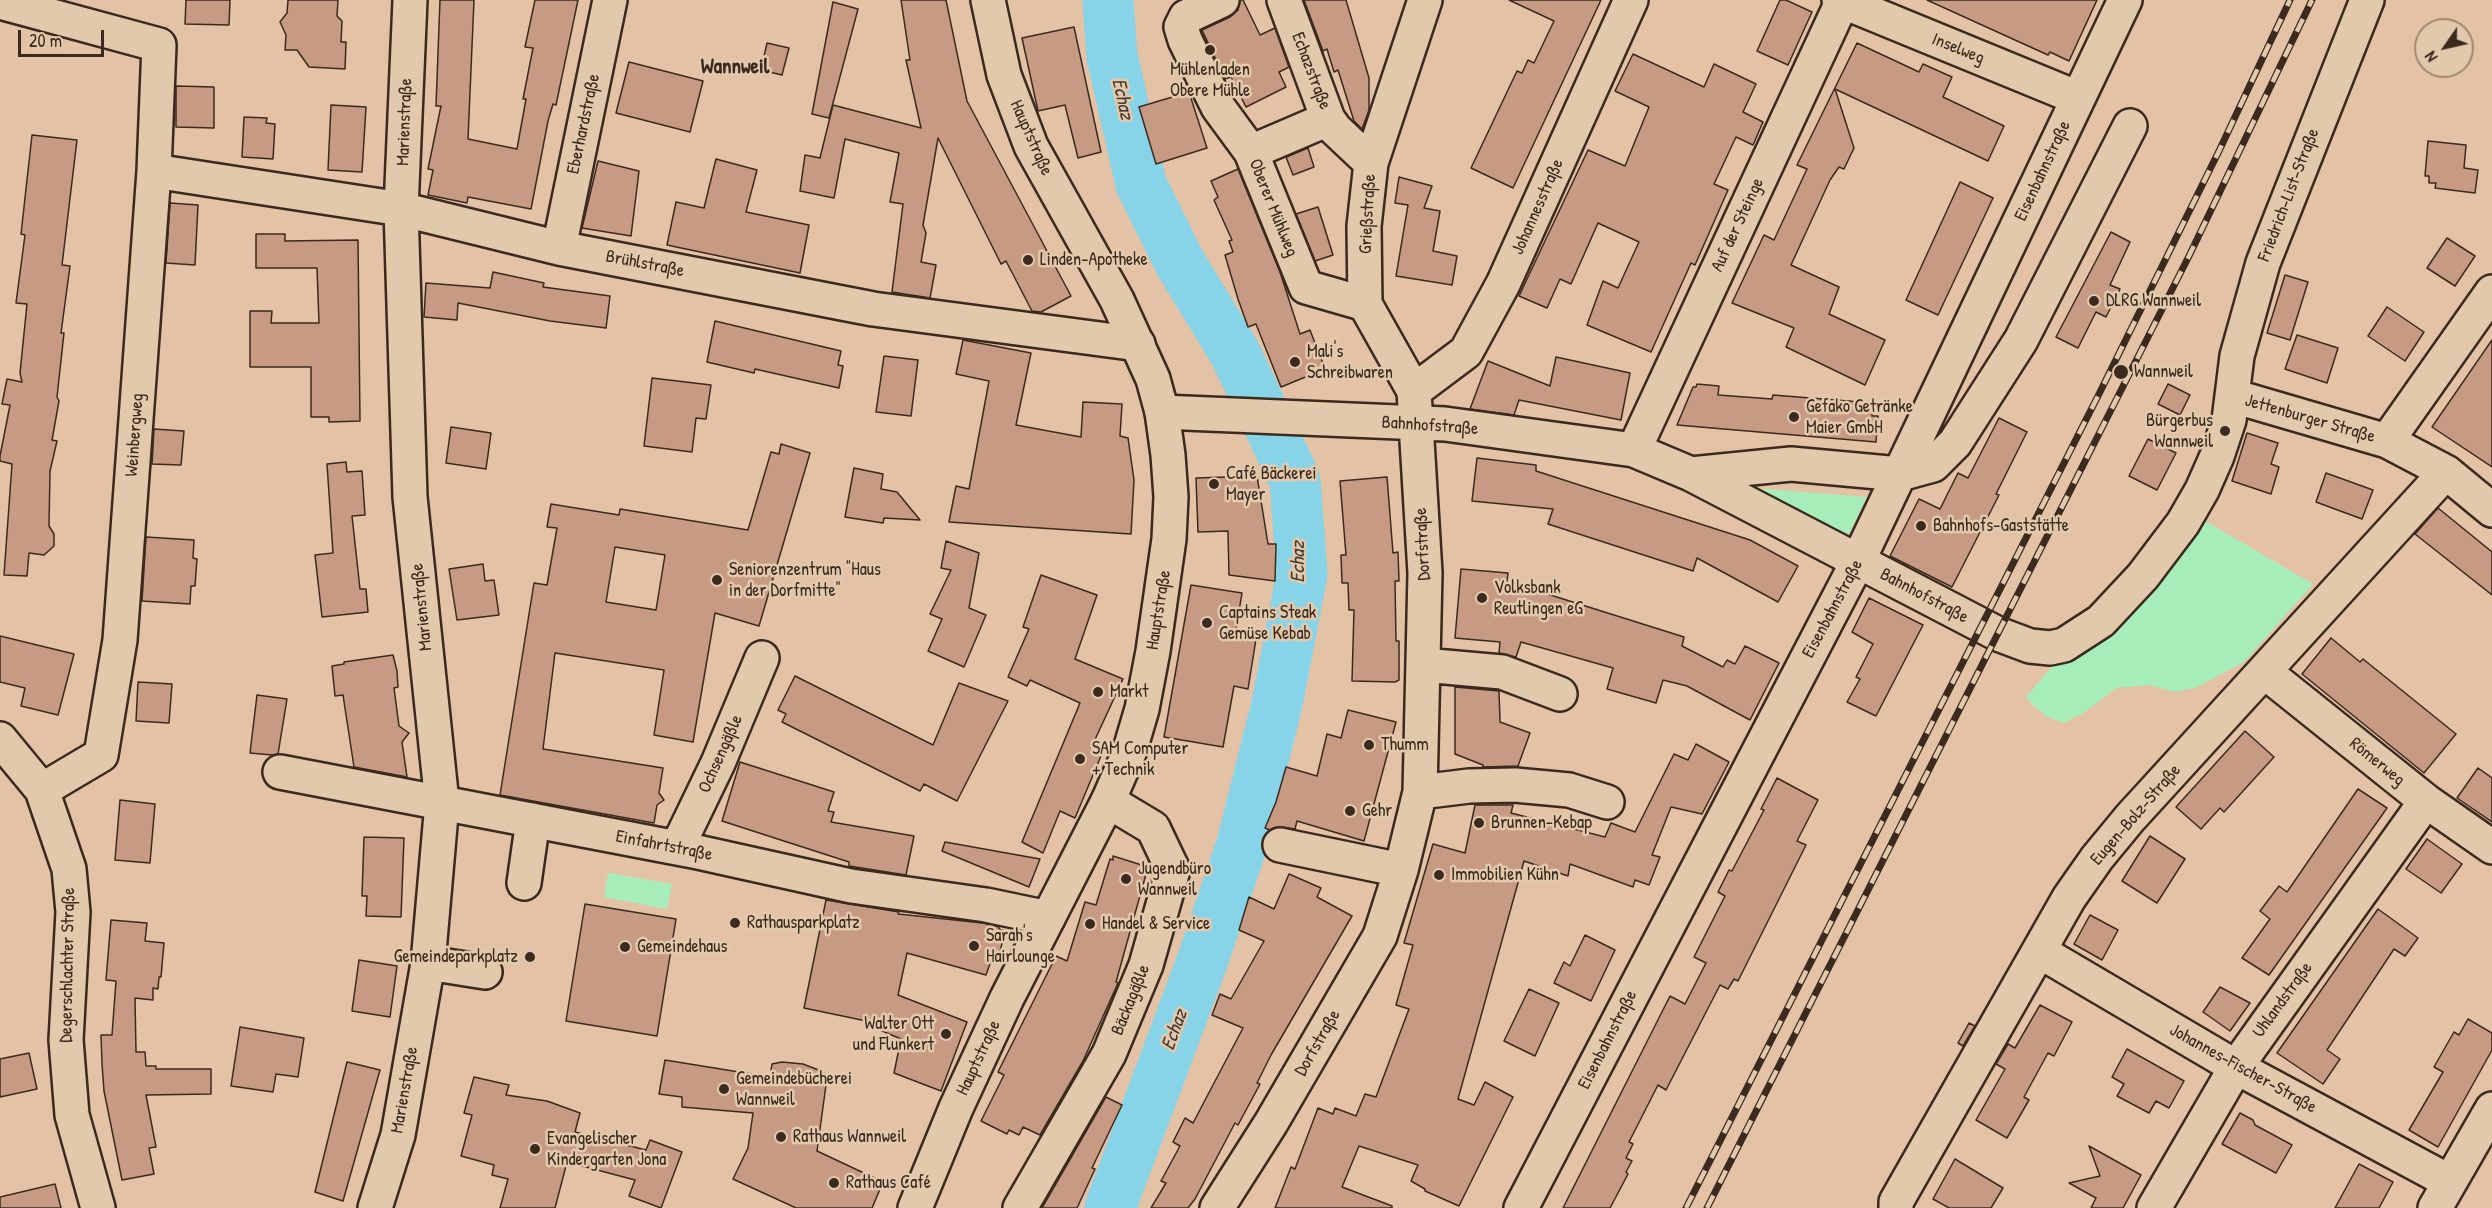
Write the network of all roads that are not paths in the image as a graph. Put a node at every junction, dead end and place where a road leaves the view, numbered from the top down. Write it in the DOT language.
graph roads {
  1 [pos="410,0"];
  2 [pos="610,0"];
  3 [pos="988,0"];
  4 [pos="1222,0"];
  5 [pos="1284,0"];
  6 [pos="1631,0"];
  7 [pos="2125,0"];
  8 [pos="2367,0"];
  9 [pos="1841,1"];
  10 [pos="0,2"];
  11 [pos="1412,7"];
  12 [pos="2078,98"];
  13 [pos="1328,119"];
  14 [pos="2130,126"];
  15 [pos="1251,152"];
  16 [pos="1371,163"];
  17 [pos="154,171"];
  18 [pos="401,208"];
  19 [pos="559,248"];
  20 [pos="2492,292"];
  21 [pos="1365,304"];
  22 [pos="1138,344"];
  23 [pos="1414,391"];
  24 [pos="2233,396"];
  25 [pos="1162,412"];
  26 [pos="1416,424"];
  27 [pos="2387,441"];
  28 [pos="1634,450"];
  29 [pos="2446,472"];
  30 [pos="1691,474"];
  31 [pos="1900,474"];
  32 [pos="2492,510"];
  33 [pos="1858,561"];
  34 [pos="1998,634"];
  35 [pos="762,658"];
  36 [pos="1423,665"];
  37 [pos="2265,672"];
  38 [pos="1560,694"];
  39 [pos="0,739"];
  40 [pos="280,772"];
  41 [pos="42,790"];
  42 [pos="1420,792"];
  43 [pos="1108,801"];
  44 [pos="2426,801"];
  45 [pos="1607,802"];
  46 [pos="442,803"];
  47 [pos="532,820"];
  48 [pos="1281,845"];
  49 [pos="2492,847"];
  50 [pos="677,848"];
  51 [pos="1401,870"];
  52 [pos="524,883"];
  53 [pos="1048,918"];
  54 [pos="2039,951"];
  55 [pos="428,963"];
  56 [pos="485,972"];
  57 [pos="2236,1067"];
  58 [pos="2492,1109"];
  59 [pos="2442,1195"];
  60 [pos="98,1208"];
  61 [pos="375,1208"];
  62 [pos="915,1208"];
  63 [pos="1020,1208"];
  64 [pos="1217,1208"];
  65 [pos="1521,1208"];
  66 [pos="1896,1208"];
  67 [pos="2154,1208"];
  1 -- 18 [label="street, Marienstraße"];
  2 -- 19 [label="street, Eberhardstraße"];
  3 -- 22 [label="street, Hauptstraße"];
  4 -- 15 [label="street, Oberer Mühlweg"];
  5 -- 13 [label="street, Echazstraße"];
  6 -- 23 [label="street, Johannesstraße"];
  7 -- 12 [label="street, Eisenbahnstraße"];
  8 -- 24 [label="street, Friedrich-List-Straße"];
  9 -- 12 [label="street, Inselweg"];
  9 -- 28 [label="street, Auf der Steinge"];
  10 -- 17 [label="street, Weinbergweg"];
  11 -- 16 [label="street, Grießstraße"];
  12 -- 31 [label="street, Eisenbahnstraße"];
  13 -- 15 [label="street"];
  13 -- 16 [label="street, Echazstraße"];
  14 -- 31 [label="street"];
  15 -- 21 [label="street, Oberer Mühlweg"];
  16 -- 21 [label="street, Grießstraße"];
  17 -- 18 [label="street, Brühlstraße"];
  17 -- 41 [label="street, Weinbergweg"];
  18 -- 19 [label="street, Brühlstraße"];
  18 -- 46 [label="street, Marienstraße"];
  19 -- 22 [label="street, Brühlstraße"];
  20 -- 27 [label="street"];
  21 -- 23 [label="street, Grießstraße"];
  22 -- 25 [label="street, Hauptstraße"];
  23 -- 26 [label="street, Grießstraße"];
  24 -- 27 [label="street, Jettenburger Straße"];
  24 -- 34 [label="street, Jettenburger Straße"];
  25 -- 26 [label="street, Bahnhofstraße"];
  25 -- 43 [label="street, Hauptstraße"];
  26 -- 28 [label="street, Bahnhofstraße"];
  26 -- 36 [label="street, Dorfstraße"];
  27 -- 29 [label="street, Jettenburger Straße"];
  28 -- 30 [label="street, Bahnhofstraße"];
  29 -- 32 [label="street, Jettenburger Straße"];
  29 -- 37 [label="street, Eugen-Bolz-Straße"];
  30 -- 31 [label="street, Bahnhofstraße"];
  30 -- 33 [label="street, Bahnhofstraße"];
  31 -- 33 [label="street, Eisenbahnstraße"];
  33 -- 34 [label="street, Bahnhofstraße"];
  33 -- 65 [label="street, Eisenbahnstraße"];
  35 -- 50 [label="street, Ochsengäßle"];
  36 -- 38 [label="street"];
  36 -- 42 [label="street, Dorfstraße"];
  37 -- 44 [label="street, Römerweg"];
  37 -- 54 [label="street, Eugen-Bolz-Straße"];
  39 -- 41 [label="street, Degerschlachter Straße"];
  40 -- 46 [label="street, Einfahrtstraße"];
  41 -- 60 [label="street, Degerschlachter Straße"];
  42 -- 45 [label="street"];
  42 -- 51 [label="street, Dorfstraße"];
  43 -- 53 [label="street, Hauptstraße"];
  43 -- 63 [label="street, Bäckagäßle"];
  44 -- 49 [label="street, Römerweg"];
  44 -- 57 [label="street, Uhlandstraße"];
  46 -- 47 [label="street, Einfahrtstraße"];
  46 -- 55 [label="street, Marienstraße"];
  47 -- 50 [label="street, Einfahrtstraße"];
  47 -- 52 [label="street"];
  48 -- 51 [label="street"];
  50 -- 53 [label="street, Einfahrtstraße"];
  51 -- 64 [label="street, Dorfstraße"];
  53 -- 62 [label="street, Hauptstraße"];
  54 -- 57 [label="street, Johannes-Fischer-Straße"];
  54 -- 66 [label="street, Eugen-Bolz-Straße"];
  55 -- 56 [label="street"];
  55 -- 61 [label="street, Marienstraße"];
  57 -- 59 [label="street, Johannes-Fischer-Straße"];
  57 -- 67 [label="street, Uhlandstraße"];
  58 -- 59 [label="street"];
}
